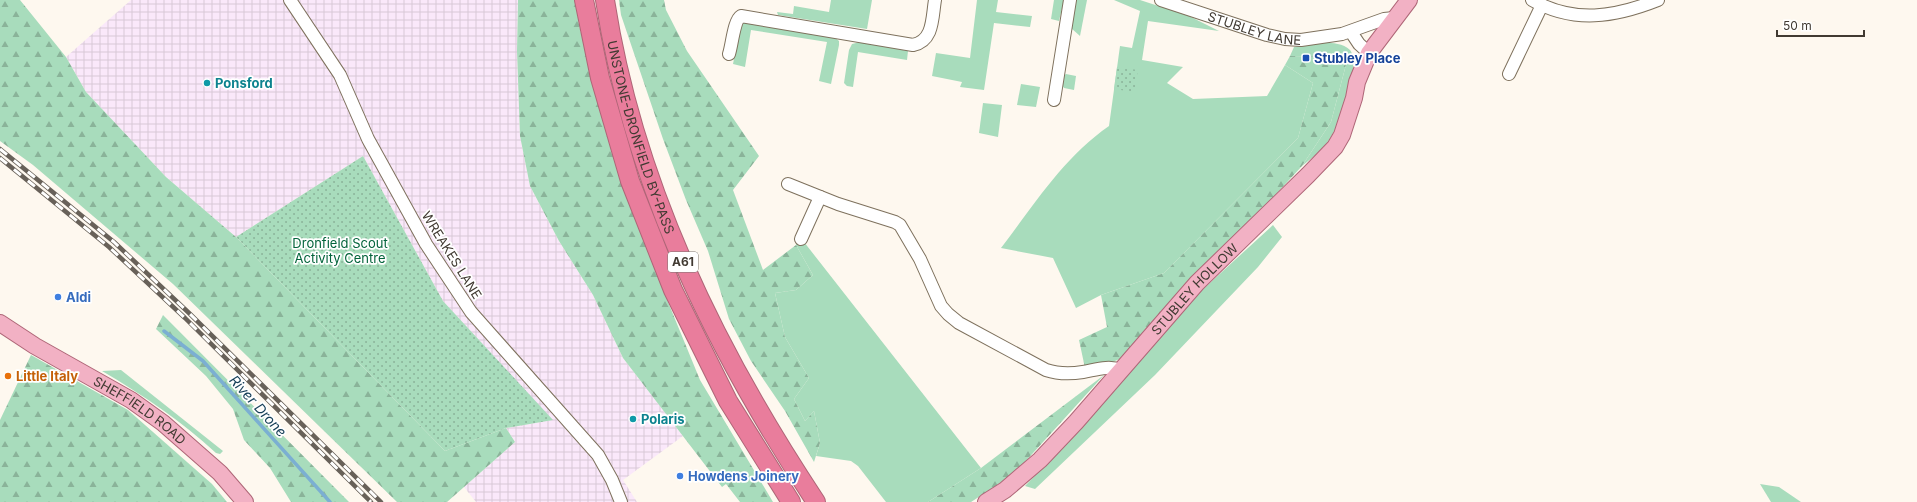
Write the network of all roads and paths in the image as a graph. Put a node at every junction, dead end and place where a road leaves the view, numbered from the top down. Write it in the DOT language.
graph roads {
  1 [pos="290,0"];
  2 [pos="584,0"];
  3 [pos="605,0"];
  4 [pos="935,0"];
  5 [pos="1070,0"];
  6 [pos="1161,0"];
  7 [pos="1409,0"];
  8 [pos="1658,0"];
  9 [pos="1537,3"];
  10 [pos="1394,18"];
  11 [pos="1351,32"];
  12 [pos="1369,53"];
  13 [pos="729,54"];
  14 [pos="1509,74"];
  15 [pos="1054,100"];
  16 [pos="788,184"];
  17 [pos="820,197"];
  18 [pos="801,239"];
  19 [pos="0,323"];
  20 [pos="1120,370"];
  21 [pos="245,502"];
  22 [pos="621,502"];
  23 [pos="791,502"];
  24 [pos="816,502"];
  25 [pos="986,502"];
  1 -- 22 [label="street, WREAKES LANE"];
  2 -- 23 [label="highway, UNSTONE-DRONFIELD BY-PASS / A61"];
  3 -- 24 [label="highway, UNSTONE-DRONFIELD BY-PASS / A61"];
  4 -- 13 [label="street"];
  5 -- 15 [label="street"];
  6 -- 11 [label="street, STUBLEY LANE"];
  7 -- 10 [label="main road"];
  8 -- 9 [label="street"];
  9 -- 14 [label="street"];
  10 -- 11 [label="street, STUBLEY LANE"];
  10 -- 12 [label="main road"];
  11 -- 12 [label="street"];
  12 -- 20 [label="main road, STUBLEY HOLLOW"];
  16 -- 17 [label="street"];
  17 -- 18 [label="street"];
  17 -- 20 [label="street"];
  19 -- 21 [label="main road, SHEFFIELD ROAD"];
  20 -- 25 [label="main road, STUBLEY HOLLOW"];
}
